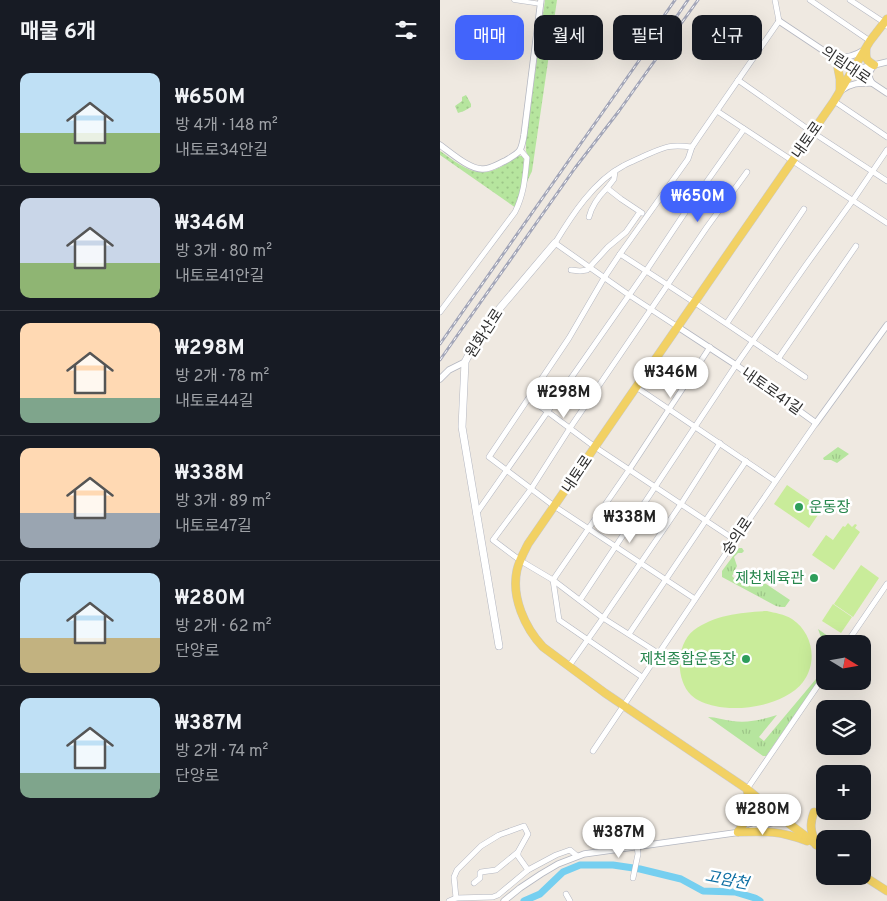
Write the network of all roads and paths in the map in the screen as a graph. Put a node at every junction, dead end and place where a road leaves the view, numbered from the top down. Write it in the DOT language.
graph roads {
  1 [pos="514,0"];
  2 [pos="775,0"];
  3 [pos="810,0"];
  4 [pos="850,0"];
  5 [pos="541,2"];
  6 [pos="780,22"];
  7 [pos="886,23"];
  8 [pos="870,41"];
  9 [pos="866,48"];
  10 [pos="836,58"];
  11 [pos="887,62"];
  12 [pos="874,65"];
  13 [pos="853,70"];
  14 [pos="738,80"];
  15 [pos="872,83"];
  16 [pos="840,92"];
  17 [pos="887,93"];
  18 [pos="834,101"];
  19 [pos="717,110"];
  20 [pos="744,129"];
  21 [pos="812,132"];
  22 [pos="887,137"];
  23 [pos="440,145"];
  24 [pos="692,147"];
  25 [pos="887,150"];
  26 [pos="521,151"];
  27 [pos="792,161"];
  28 [pos="615,172"];
  29 [pos="747,172"];
  30 [pos="873,172"];
  31 [pos="887,181"];
  32 [pos="607,188"];
  33 [pos="853,200"];
  34 [pos="804,210"];
  35 [pos="640,212"];
  36 [pos="647,215"];
  37 [pos="588,217"];
  38 [pos="887,223"];
  39 [pos="555,243"];
  40 [pos="856,246"];
  41 [pos="620,254"];
  42 [pos="590,268"];
  43 [pos="571,270"];
  44 [pos="646,271"];
  45 [pos="604,278"];
  46 [pos="668,285"];
  47 [pos="629,295"];
  48 [pos="694,303"];
  49 [pos="651,310"];
  50 [pos="440,312"];
  51 [pos="727,323"];
  52 [pos="887,325"];
  53 [pos="678,327"];
  54 [pos="752,341"];
  55 [pos="710,347"];
  56 [pos="778,359"];
  57 [pos="465,362"];
  58 [pos="736,365"];
  59 [pos="805,377"];
  60 [pos="440,378"];
  61 [pos="636,387"];
  62 [pos="528,398"];
  63 [pos="669,410"];
  64 [pos="547,412"];
  65 [pos="816,422"];
  66 [pos="695,427"];
  67 [pos="570,428"];
  68 [pos="720,443"];
  69 [pos="595,447"];
  70 [pos="746,461"];
  71 [pos="507,470"];
  72 [pos="629,470"];
  73 [pos="775,481"];
  74 [pos="655,487"];
  75 [pos="531,489"];
  76 [pos="681,504"];
  77 [pos="554,506"];
  78 [pos="476,515"];
  79 [pos="706,520"];
  80 [pos="588,528"];
  81 [pos="735,540"];
  82 [pos="615,546"];
  83 [pos="521,561"];
  84 [pos="640,563"];
  85 [pos="553,580"];
  86 [pos="666,580"];
  87 [pos="887,584"];
  88 [pos="695,599"];
  89 [pos="580,600"];
  90 [pos="603,618"];
  91 [pos="630,634"];
  92 [pos="852,635"];
  93 [pos="587,639"];
  94 [pos="499,646"];
  95 [pos="658,653"];
  96 [pos="569,666"];
  97 [pos="642,677"];
  98 [pos="816,688"];
  99 [pos="623,705"];
  100 [pos="593,751"];
  101 [pos="747,789"];
  102 [pos="814,812"];
  103 [pos="783,820"];
  104 [pos="738,832"];
  105 [pos="816,845"];
  106 [pos="637,846"];
  107 [pos="518,852"];
  108 [pos="577,856"];
  109 [pos="528,870"];
  110 [pos="633,877"];
  111 [pos="871,881"];
  112 [pos="474,883"];
  113 [pos="520,888"];
  114 [pos="887,891"];
  115 [pos="566,894"];
  116 [pos="456,898"];
  117 [pos="499,898"];
  118 [pos="449,901"];
  119 [pos="504,901"];
  120 [pos="513,901"];
  121 [pos="570,901"];
  1 -- 5 [label="street"];
  2 -- 6 [label="street"];
  3 -- 8 [label="street"];
  4 -- 7 [label="street"];
  5 -- 26 [label="street"];
  6 -- 10 [label="street, 의림대로"];
  6 -- 14 [label="street"];
  7 -- 8 [label="main road, 내토로"];
  8 -- 9 [label="main road, 내토로"];
  9 -- 10 [label="street"];
  9 -- 12 [label="main road"];
  9 -- 13 [label="main road, 내토로"];
  10 -- 13 [label="street, 의림대로"];
  10 -- 16 [label="main road"];
  11 -- 12 [label="street"];
  12 -- 13 [label="street"];
  12 -- 15 [label="street"];
  13 -- 15 [label="street, 의림대로"];
  13 -- 16 [label="main road, 내토로"];
  14 -- 19 [label="street"];
  14 -- 21 [label="street"];
  15 -- 16 [label="street"];
  15 -- 17 [label="street, 의림대로"];
  16 -- 18 [label="main road, 내토로"];
  18 -- 21 [label="main road, 내토로"];
  18 -- 22 [label="street"];
  19 -- 20 [label="street"];
  19 -- 24 [label="street"];
  20 -- 27 [label="street"];
  20 -- 44 [label="street"];
  21 -- 27 [label="main road, 내토로"];
  21 -- 30 [label="street"];
  23 -- 26 [label="street"];
  24 -- 28 [label="street, 원화산로"];
  24 -- 36 [label="street"];
  25 -- 30 [label="street"];
  26 -- 50 [label="street"];
  27 -- 33 [label="street"];
  27 -- 48 [label="main road, 내토로"];
  28 -- 32 [label="street"];
  28 -- 39 [label="street, 원화산로"];
  29 -- 46 [label="street"];
  30 -- 31 [label="street"];
  30 -- 33 [label="street"];
  32 -- 35 [label="street"];
  32 -- 37 [label="street"];
  33 -- 38 [label="street"];
  33 -- 54 [label="street"];
  34 -- 51 [label="street"];
  35 -- 36 [label="street"];
  35 -- 42 [label="street"];
  36 -- 41 [label="street"];
  39 -- 42 [label="street"];
  39 -- 57 [label="main road, 원화산로"];
  40 -- 56 [label="street"];
  41 -- 44 [label="street"];
  41 -- 45 [label="street"];
  42 -- 43 [label="street"];
  42 -- 45 [label="street"];
  44 -- 46 [label="street"];
  44 -- 47 [label="street"];
  45 -- 47 [label="street"];
  45 -- 62 [label="street"];
  46 -- 48 [label="street"];
  46 -- 49 [label="street"];
  47 -- 49 [label="street"];
  47 -- 64 [label="street"];
  48 -- 51 [label="street"];
  48 -- 53 [label="main road, 내토로"];
  49 -- 53 [label="street"];
  49 -- 67 [label="street"];
  51 -- 54 [label="street"];
  52 -- 65 [label="street, 숭의로"];
  53 -- 55 [label="street, 내토로41길"];
  53 -- 61 [label="main road, 내토로"];
  54 -- 56 [label="street"];
  54 -- 58 [label="street"];
  55 -- 58 [label="street, 내토로41길"];
  55 -- 63 [label="street"];
  56 -- 59 [label="street"];
  57 -- 60 [label="street"];
  57 -- 78 [label="main road, 원화산로"];
  58 -- 65 [label="street, 내토로41길"];
  58 -- 66 [label="street"];
  61 -- 63 [label="street"];
  61 -- 69 [label="main road, 내토로"];
  62 -- 64 [label="street"];
  62 -- 71 [label="street"];
  63 -- 66 [label="street"];
  63 -- 72 [label="street"];
  64 -- 67 [label="street"];
  64 -- 71 [label="street"];
  65 -- 73 [label="street, 숭의로"];
  66 -- 68 [label="street"];
  66 -- 74 [label="street"];
  67 -- 69 [label="street"];
  67 -- 75 [label="street"];
  68 -- 70 [label="street"];
  68 -- 76 [label="street"];
  69 -- 72 [label="street"];
  69 -- 77 [label="main road, 내토로"];
  70 -- 73 [label="street"];
  70 -- 79 [label="street"];
  71 -- 75 [label="street"];
  71 -- 78 [label="street"];
  72 -- 74 [label="street"];
  72 -- 80 [label="street"];
  73 -- 81 [label="street, 숭의로"];
  74 -- 76 [label="street"];
  74 -- 82 [label="street"];
  75 -- 77 [label="street"];
  75 -- 83 [label="street"];
  76 -- 79 [label="street"];
  76 -- 84 [label="street"];
  77 -- 80 [label="street"];
  77 -- 83 [label="main road, 내토로"];
  78 -- 94 [label="main road, 원화산로"];
  79 -- 81 [label="street"];
  79 -- 86 [label="street"];
  80 -- 82 [label="street"];
  80 -- 85 [label="street"];
  81 -- 88 [label="street, 숭의로"];
  82 -- 84 [label="street"];
  82 -- 89 [label="street"];
  83 -- 85 [label="street"];
  83 -- 96 [label="main road, 내토로"];
  84 -- 86 [label="street"];
  84 -- 90 [label="street"];
  85 -- 89 [label="street"];
  85 -- 93 [label="street"];
  86 -- 88 [label="street"];
  86 -- 91 [label="street"];
  87 -- 92 [label="street"];
  88 -- 95 [label="street, 숭의로"];
  89 -- 90 [label="street"];
  90 -- 91 [label="street"];
  90 -- 93 [label="street"];
  91 -- 95 [label="street"];
  93 -- 96 [label="street"];
  93 -- 97 [label="street"];
  95 -- 97 [label="street, 숭의로"];
  96 -- 99 [label="main road, 내토로"];
  97 -- 99 [label="street, 숭의로"];
  98 -- 101 [label="street"];
  99 -- 100 [label="street, 숭의로"];
  99 -- 101 [label="main road, 내토로"];
  101 -- 103 [label="main road, 내토로"];
  101 -- 104 [label="main road"];
  102 -- 105 [label="main road"];
  103 -- 104 [label="street"];
  103 -- 105 [label="main road, 내토로"];
  104 -- 105 [label="main road"];
  104 -- 106 [label="street"];
  106 -- 108 [label="street"];
  106 -- 110 [label="street"];
  107 -- 109 [label="street"];
  107 -- 112 [label="street"];
  107 -- 116 [label="street"];
  108 -- 109 [label="street"];
  108 -- 113 [label="street"];
  109 -- 117 [label="street"];
  111 -- 114 [label="main road"];
  113 -- 119 [label="street"];
  113 -- 120 [label="street"];
  115 -- 121 [label="street"];
  116 -- 117 [label="street"];
  116 -- 118 [label="street"];
}
